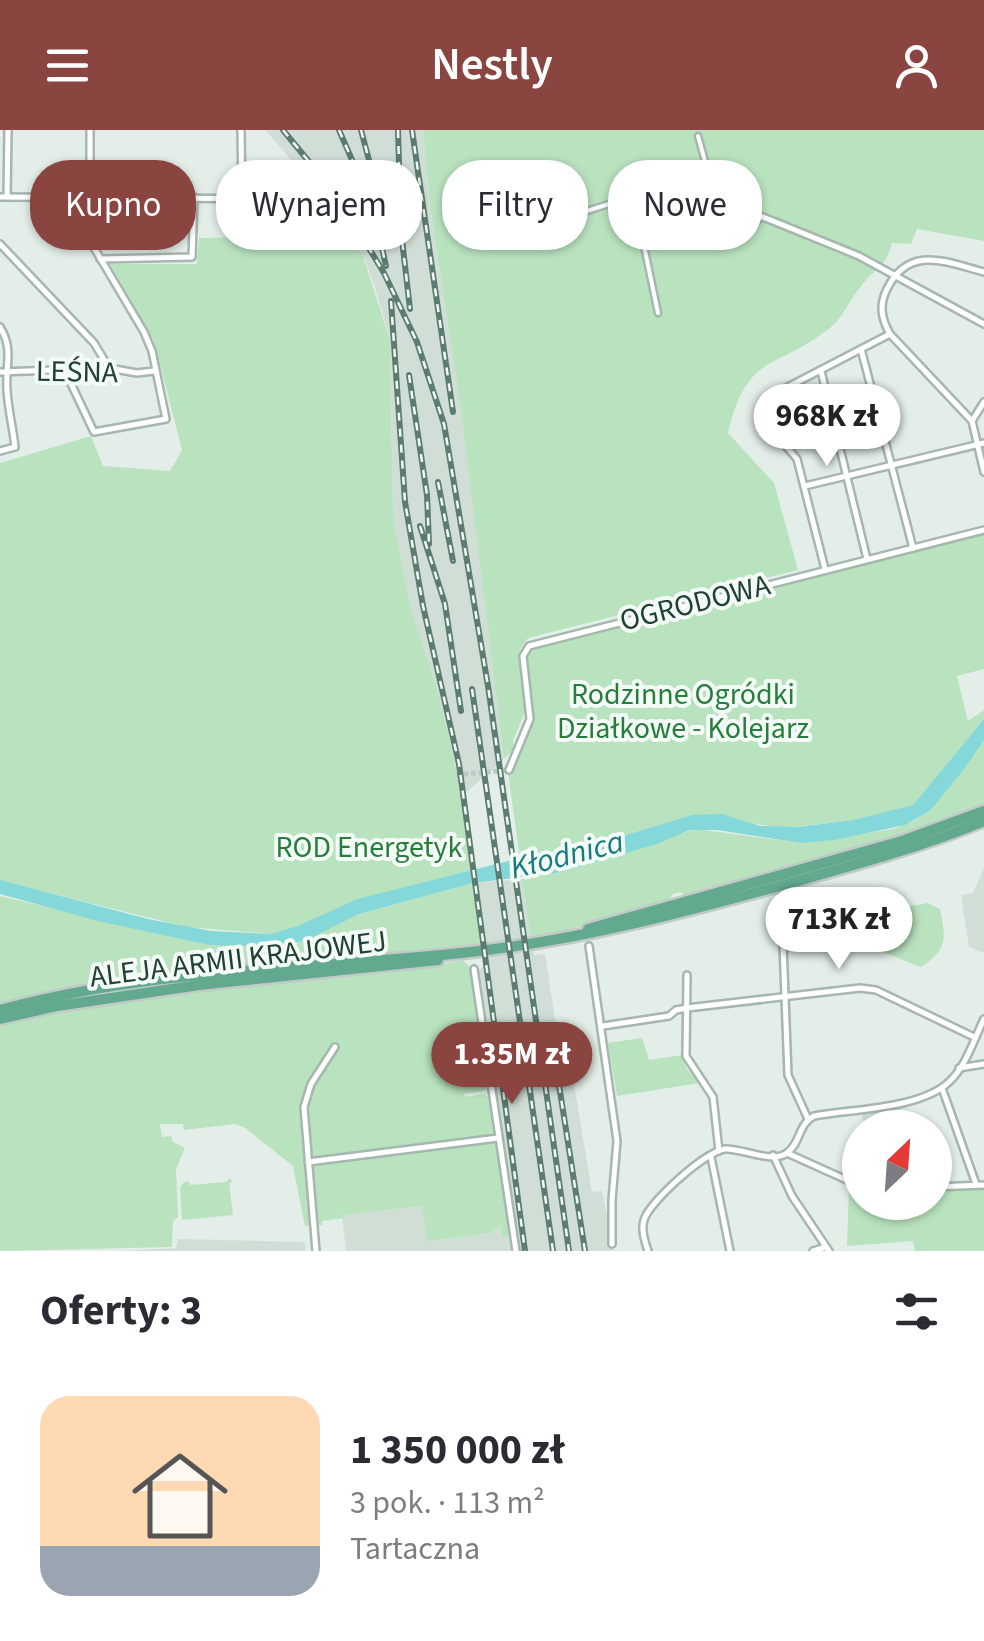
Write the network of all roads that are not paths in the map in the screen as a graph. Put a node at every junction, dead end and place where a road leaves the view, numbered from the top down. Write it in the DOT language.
graph roads {
  1 [pos="8,130"];
  2 [pos="90,130"];
  3 [pos="241,130"];
  4 [pos="698,136"];
  5 [pos="90,160"];
  6 [pos="241,160"];
  7 [pos="705,160"];
  8 [pos="3,197"];
  9 [pos="30,197"];
  10 [pos="762,217"];
  11 [pos="0,244"];
  12 [pos="94,250"];
  13 [pos="192,250"];
  14 [pos="644,250"];
  15 [pos="100,260"];
  16 [pos="984,272"];
  17 [pos="893,276"];
  18 [pos="658,314"];
  19 [pos="984,324"];
  20 [pos="0,328"];
  21 [pos="890,334"];
  22 [pos="861,349"];
  23 [pos="109,368"];
  24 [pos="8,371"];
  25 [pos="65,371"];
  26 [pos="154,371"];
  27 [pos="820,371"];
  28 [pos="0,372"];
  29 [pos="984,402"];
  30 [pos="972,421"];
  31 [pos="981,443"];
  32 [pos="0,451"];
  33 [pos="891,464"];
  34 [pos="984,472"];
  35 [pos="847,474"];
  36 [pos="805,486"];
  37 [pos="984,530"];
  38 [pos="914,548"];
  39 [pos="867,559"];
  40 [pos="825,570"];
  41 [pos="511,768"];
  42 [pos="984,811"];
  43 [pos="984,821"];
  44 [pos="782,918"];
  45 [pos="531,944"];
  46 [pos="589,946"];
  47 [pos="483,951"];
  48 [pos="474,969"];
  49 [pos="688,975"];
  50 [pos="785,996"];
  51 [pos="687,1008"];
  52 [pos="0,1010"];
  53 [pos="0,1019"];
  54 [pos="984,1019"];
  55 [pos="603,1026"];
  56 [pos="982,1028"];
  57 [pos="975,1038"];
  58 [pos="334,1048"];
  59 [pos="984,1064"];
  60 [pos="960,1068"];
  61 [pos="942,1088"];
  62 [pos="808,1119"];
  63 [pos="499,1138"];
  64 [pos="719,1150"];
  65 [pos="780,1155"];
  66 [pos="711,1156"];
  67 [pos="308,1162"];
  68 [pos="842,1179"];
  69 [pos="976,1184"];
  70 [pos="952,1186"];
  71 [pos="984,1186"];
  72 [pos="614,1248"];
  73 [pos="828,1249"];
  74 [pos="316,1251"];
  75 [pos="516,1251"];
  76 [pos="648,1251"];
  77 [pos="730,1251"];
  78 [pos="813,1251"];
  1 -- 8 [label="street"];
  2 -- 5 [label="street"];
  3 -- 6 [label="street"];
  4 -- 7 [label="street"];
  8 -- 9 [label="street"];
  10 -- 17 [label="street"];
  11 -- 23 [label="street"];
  12 -- 15 [label="street"];
  13 -- 15 [label="street"];
  14 -- 18 [label="street"];
  15 -- 26 [label="street"];
  16 -- 17 [label="street"];
  17 -- 19 [label="street"];
  17 -- 21 [label="street"];
  20 -- 24 [label="street"];
  21 -- 22 [label="street"];
  21 -- 30 [label="street"];
  22 -- 27 [label="street"];
  22 -- 33 [label="street"];
  23 -- 25 [label="street, LEŚNA"];
  23 -- 26 [label="street, LEŚNA"];
  24 -- 25 [label="street, LEŚNA"];
  24 -- 28 [label="street, LEŚNA"];
  24 -- 32 [label="street"];
  25 -- 26 [label="street"];
  27 -- 35 [label="street"];
  27 -- 36 [label="street"];
  29 -- 30 [label="street"];
  30 -- 31 [label="street"];
  31 -- 33 [label="street"];
  31 -- 34 [label="street"];
  33 -- 35 [label="street"];
  33 -- 38 [label="street"];
  35 -- 36 [label="street"];
  35 -- 39 [label="street"];
  36 -- 40 [label="street"];
  37 -- 38 [label="street, OGRODOWA"];
  38 -- 39 [label="street, OGRODOWA"];
  39 -- 40 [label="street, OGRODOWA"];
  40 -- 41 [label="street, OGRODOWA"];
  42 -- 45 [label="main road, ALEJA ARMII KRAJOWEJ"];
  43 -- 45 [label="main road, ALEJA ARMII KRAJOWEJ"];
  44 -- 50 [label="street"];
  45 -- 47 [label="main road, ALEJA ARMII KRAJOWEJ"];
  46 -- 55 [label="street"];
  47 -- 52 [label="main road, ALEJA ARMII KRAJOWEJ"];
  47 -- 53 [label="main road, ALEJA ARMII KRAJOWEJ"];
  48 -- 63 [label="street"];
  49 -- 51 [label="street"];
  50 -- 51 [label="street"];
  50 -- 57 [label="street"];
  50 -- 62 [label="street"];
  51 -- 55 [label="street"];
  51 -- 64 [label="street"];
  54 -- 56 [label="street"];
  55 -- 72 [label="street"];
  56 -- 57 [label="street"];
  57 -- 60 [label="street"];
  58 -- 67 [label="street"];
  59 -- 60 [label="street"];
  60 -- 61 [label="street"];
  61 -- 62 [label="street"];
  61 -- 69 [label="street"];
  62 -- 65 [label="street"];
  63 -- 67 [label="street"];
  63 -- 75 [label="street"];
  64 -- 65 [label="street"];
  64 -- 66 [label="street"];
  65 -- 68 [label="street"];
  65 -- 73 [label="street"];
  66 -- 76 [label="street"];
  66 -- 77 [label="street"];
  67 -- 74 [label="street"];
  69 -- 70 [label="street"];
  69 -- 71 [label="street"];
  73 -- 78 [label="street"];
}
